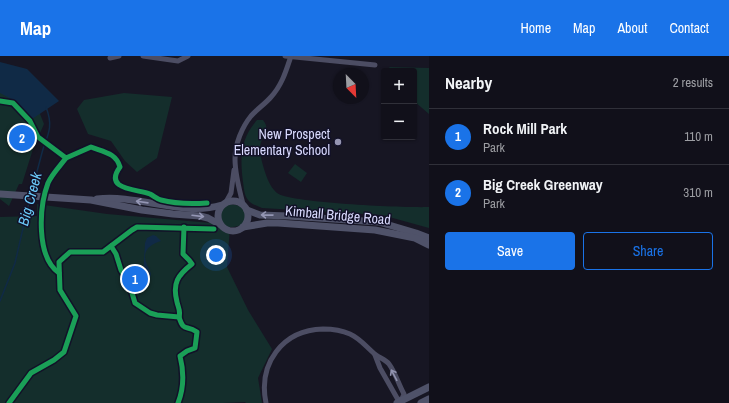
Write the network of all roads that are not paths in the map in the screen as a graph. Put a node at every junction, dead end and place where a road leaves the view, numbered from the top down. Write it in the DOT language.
graph roads {
  1 [pos="119,56"];
  2 [pos="143,56"];
  3 [pos="188,56"];
  4 [pos="284,56"];
  5 [pos="291,56"];
  6 [pos="110,58"];
  7 [pos="375,65"];
  8 [pos="235,167"];
  9 [pos="4,194"];
  10 [pos="91,200"];
  11 [pos="224,204"];
  12 [pos="245,207"];
  13 [pos="219,224"];
  14 [pos="243,227"];
  15 [pos="429,238"];
  16 [pos="429,245"];
  17 [pos="375,355"];
  18 [pos="429,387"];
  19 [pos="429,400"];
  20 [pos="400,402"];
  21 [pos="266,403"];
  22 [pos="422,403"];
  1 -- 6 [label="street"];
  2 -- 3 [label="street"];
  4 -- 5 [label="street"];
  5 -- 7 [label="street"];
  5 -- 8 [label="street"];
  8 -- 11 [label="street"];
  8 -- 12 [label="street"];
  9 -- 10 [label="street"];
  11 -- 10 [label="street, one-way"];
  10 -- 13 [label="street, one-way"];
  11 -- 12 [label="street"];
  11 -- 13 [label="street"];
  12 -- 14 [label="street"];
  15 -- 12 [label="street, Kimball Bridge Road, one-way"];
  13 -- 14 [label="street"];
  14 -- 16 [label="street, Kimball Bridge Road"];
  17 -- 20 [label="street"];
  20 -- 17 [label="street, one-way"];
  17 -- 21 [label="street"];
  18 -- 20 [label="street"];
  19 -- 22 [label="street"];
}
